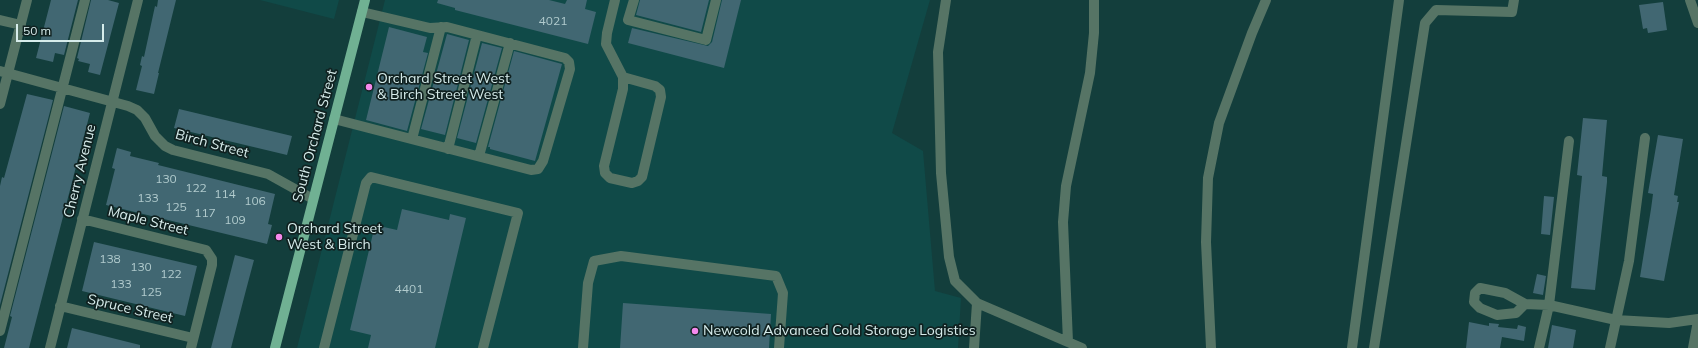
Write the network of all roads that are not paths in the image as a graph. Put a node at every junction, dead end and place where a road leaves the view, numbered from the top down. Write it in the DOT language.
graph roads {
  1 [pos="27,0"];
  2 [pos="85,0"];
  3 [pos="138,0"];
  4 [pos="365,0"];
  5 [pos="616,0"];
  6 [pos="634,0"];
  7 [pos="716,0"];
  8 [pos="946,0"];
  9 [pos="1094,0"];
  10 [pos="1266,0"];
  11 [pos="1399,0"];
  12 [pos="1514,0"];
  13 [pos="1690,0"];
  14 [pos="362,12"];
  15 [pos="0,20"];
  16 [pos="1698,22"];
  17 [pos="21,25"];
  18 [pos="441,27"];
  19 [pos="477,35"];
  20 [pos="510,43"];
  21 [pos="4,72"];
  22 [pos="623,76"];
  23 [pos="62,87"];
  24 [pos="112,101"];
  25 [pos="0,104"];
  26 [pos="334,119"];
  27 [pos="1645,138"];
  28 [pos="412,139"];
  29 [pos="1569,141"];
  30 [pos="448,149"];
  31 [pos="479,156"];
  32 [pos="313,199"];
  33 [pos="82,219"];
  34 [pos="977,303"];
  35 [pos="1525,304"];
  36 [pos="1549,305"];
  37 [pos="60,306"];
  38 [pos="1616,320"];
  39 [pos="1698,320"];
  40 [pos="0,331"];
  41 [pos="1068,342"];
  42 [pos="192,343"];
  43 [pos="50,348"];
  44 [pos="275,348"];
  45 [pos="324,348"];
  46 [pos="483,348"];
  47 [pos="584,348"];
  48 [pos="779,348"];
  49 [pos="974,348"];
  50 [pos="1082,348"];
  51 [pos="1210,348"];
  52 [pos="1352,348"];
  53 [pos="1374,348"];
  54 [pos="1539,348"];
  55 [pos="1610,348"];
  56 [pos="1693,348"];
  1 -- 17 [label="street"];
  2 -- 23 [label="street"];
  3 -- 24 [label="street, Cherry Avenue"];
  4 -- 14 [label="main road, South Orchard Street"];
  5 -- 22 [label="street"];
  6 -- 7 [label="street"];
  8 -- 34 [label="street"];
  9 -- 41 [label="street"];
  10 -- 51 [label="street"];
  11 -- 52 [label="street"];
  12 -- 53 [label="street"];
  13 -- 16 [label="street"];
  14 -- 18 [label="street"];
  14 -- 26 [label="main road, South Orchard Street"];
  15 -- 17 [label="street"];
  17 -- 21 [label="street"];
  18 -- 19 [label="street"];
  18 -- 28 [label="street"];
  19 -- 20 [label="street"];
  19 -- 30 [label="street"];
  20 -- 31 [label="street"];
  20 -- 31 [label="street"];
  21 -- 23 [label="street, Birch Street"];
  21 -- 25 [label="street"];
  22 -- 22 [label="street"];
  23 -- 24 [label="street, Birch Street"];
  23 -- 40 [label="street"];
  24 -- 32 [label="street, Birch Street"];
  24 -- 33 [label="street, Cherry Avenue"];
  26 -- 28 [label="street"];
  26 -- 32 [label="main road, South Orchard Street"];
  27 -- 38 [label="street"];
  28 -- 30 [label="street"];
  29 -- 36 [label="street"];
  30 -- 31 [label="street"];
  32 -- 44 [label="main road, South Orchard Street"];
  33 -- 37 [label="street, Cherry Avenue"];
  33 -- 42 [label="street, Maple Street"];
  34 -- 41 [label="street"];
  34 -- 49 [label="street"];
  35 -- 36 [label="street"];
  36 -- 38 [label="street"];
  36 -- 54 [label="street"];
  37 -- 42 [label="street, Spruce Street"];
  37 -- 43 [label="street, Cherry Avenue"];
  38 -- 39 [label="street"];
  38 -- 55 [label="street"];
  39 -- 56 [label="street"];
  41 -- 50 [label="street"];
  45 -- 46 [label="street"];
  47 -- 48 [label="street"];
}
